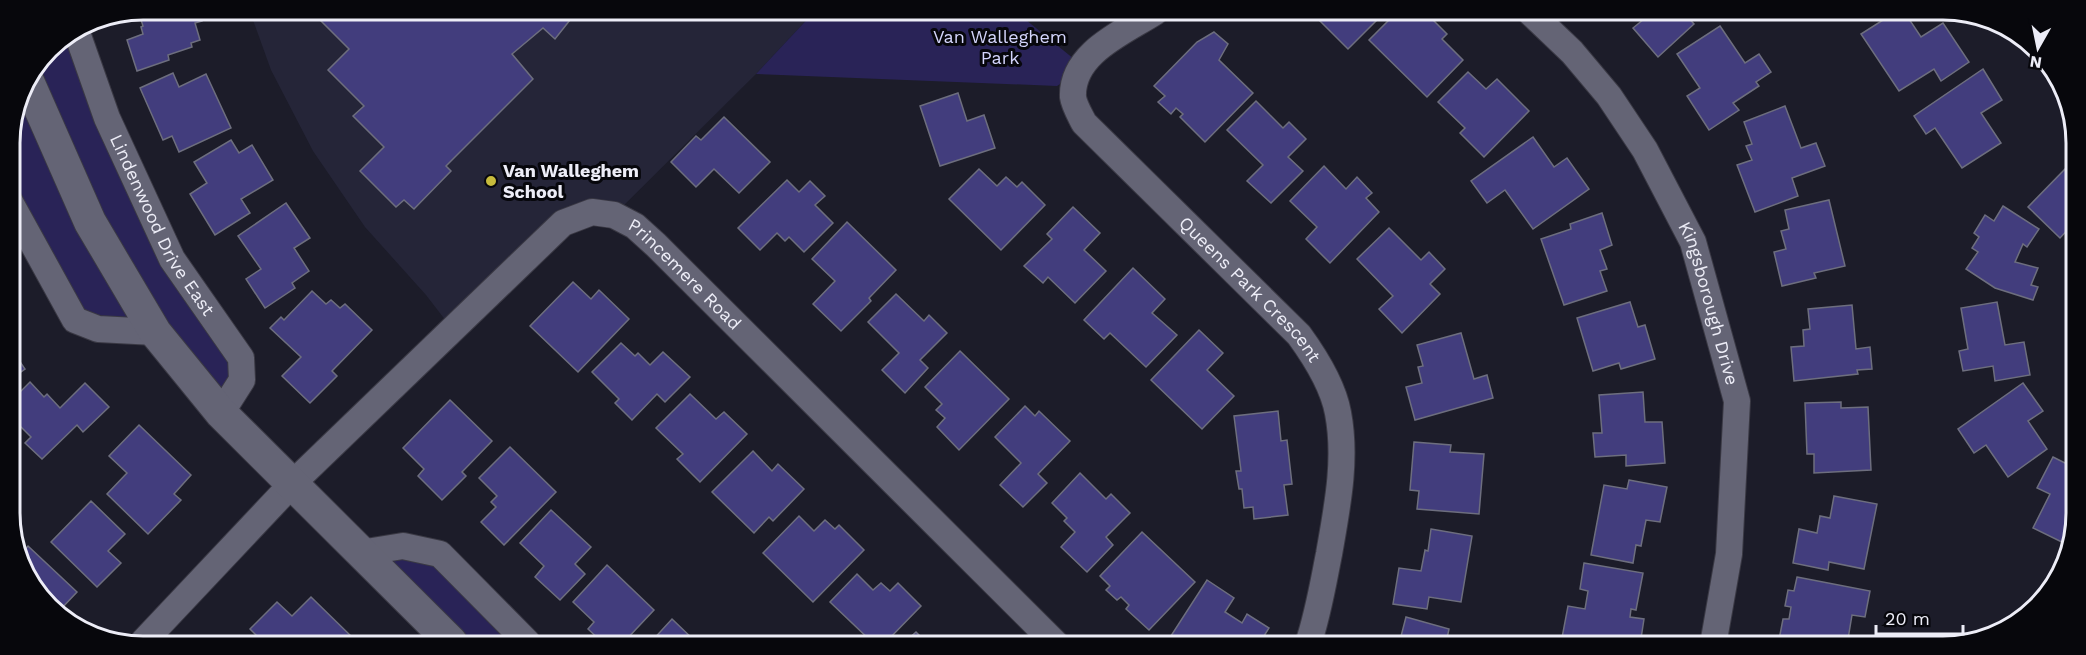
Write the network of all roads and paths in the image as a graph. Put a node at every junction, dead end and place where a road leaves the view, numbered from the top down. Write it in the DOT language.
graph roads {
  1 [pos="1142,20"];
  2 [pos="1539,20"];
  3 [pos="79,37"];
  4 [pos="32,90"];
  5 [pos="20,220"];
  6 [pos="155,332"];
  7 [pos="221,413"];
  8 [pos="292,484"];
  9 [pos="360,553"];
  10 [pos="1047,635"];
  11 [pos="1310,635"];
  12 [pos="1715,635"];
  13 [pos="149,636"];
  14 [pos="445,636"];
  15 [pos="521,636"];
  1 -- 11 [label="street, Queens Park Crescent"];
  2 -- 12 [label="street, Kingsborough Drive"];
  3 -- 7 [label="street, Lindenwood Drive East"];
  4 -- 6 [label="street"];
  5 -- 6 [label="street"];
  6 -- 7 [label="street"];
  7 -- 8 [label="street"];
  8 -- 9 [label="street"];
  8 -- 10 [label="street, Princemere Road"];
  8 -- 13 [label="street, Princemere Road"];
  9 -- 14 [label="street"];
  9 -- 15 [label="street"];
}
